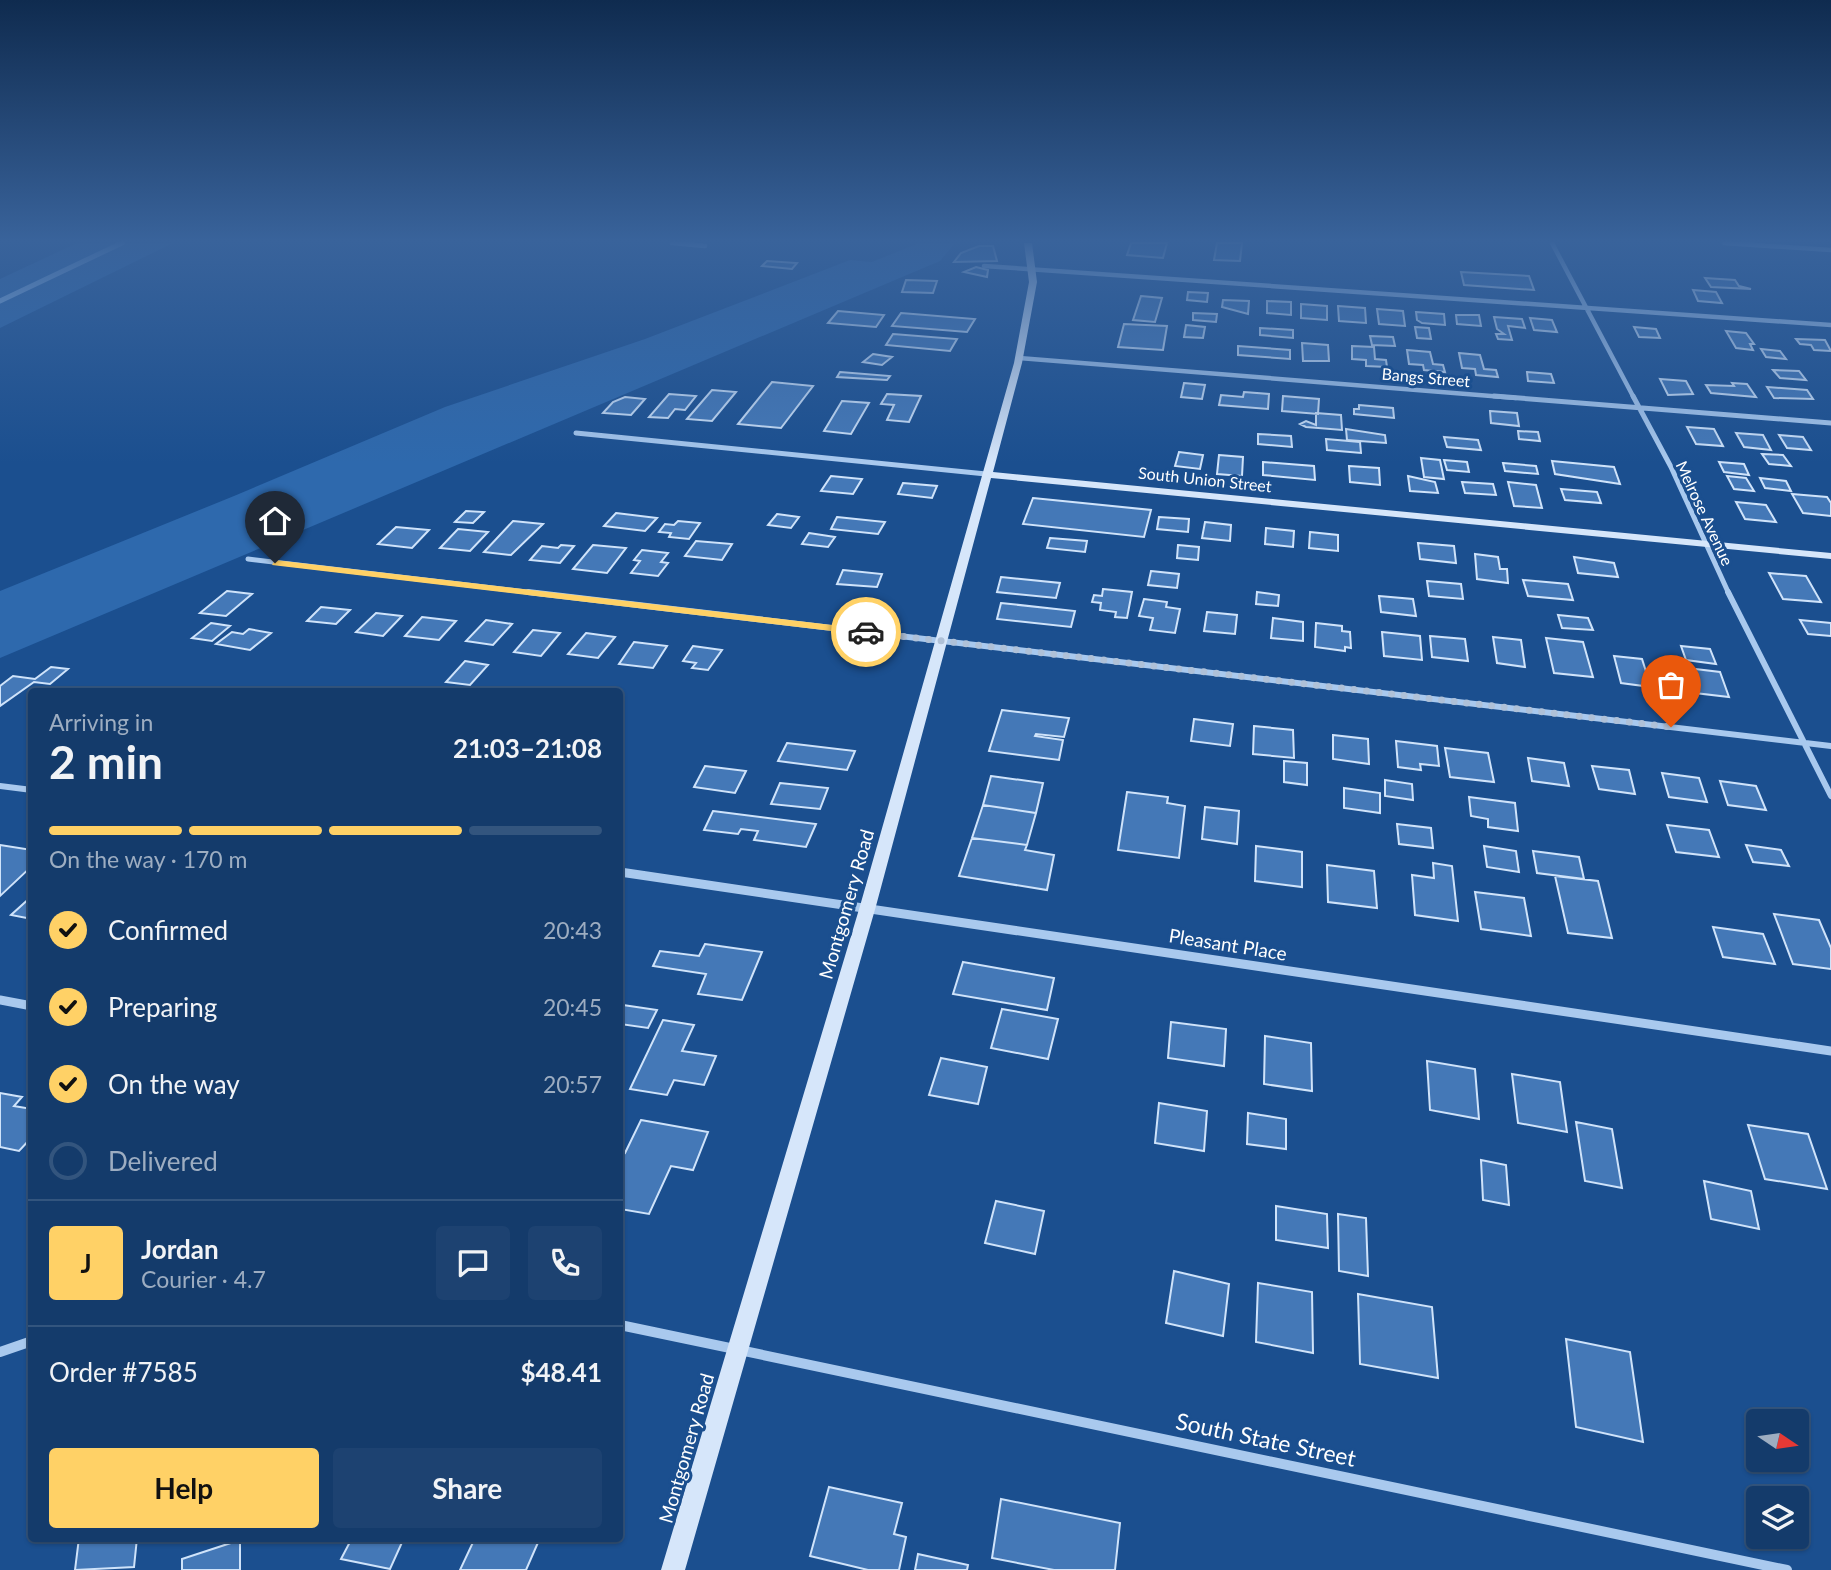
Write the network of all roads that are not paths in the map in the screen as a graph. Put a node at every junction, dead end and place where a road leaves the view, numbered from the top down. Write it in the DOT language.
graph roads {
  1 [pos="1026,316"];
  2 [pos="1590,316"];
  3 [pos="1705,316"];
  4 [pos="1831,325"];
  5 [pos="1019,358"];
  6 [pos="1637,407"];
  7 [pos="1831,423"];
  8 [pos="576,433"];
  9 [pos="986,474"];
  10 [pos="1704,544"];
  11 [pos="1831,556"];
  12 [pos="248,559"];
  13 [pos="939,641"];
  14 [pos="1807,743"];
  15 [pos="1831,746"];
  16 [pos="0,786"];
  17 [pos="28,790"];
  18 [pos="1831,796"];
  19 [pos="623,872"];
  20 [pos="869,906"];
  21 [pos="0,1000"];
  22 [pos="28,1005"];
  23 [pos="1831,1051"];
  24 [pos="623,1326"];
  25 [pos="28,1342"];
  26 [pos="736,1349"];
  27 [pos="0,1352"];
  28 [pos="673,1570"];
  29 [pos="1787,1570"];
  1 -- 5 [label="street, Montgomery Road"];
  2 -- 6 [label="street, Melrose Avenue"];
  3 -- 4 [label="street"];
  5 -- 6 [label="street, Bangs Street"];
  5 -- 9 [label="street, Montgomery Road"];
  6 -- 7 [label="street, Bangs Street"];
  6 -- 10 [label="street, Melrose Avenue"];
  8 -- 9 [label="street, South Union Street"];
  9 -- 10 [label="street, South Union Street"];
  9 -- 13 [label="street, Montgomery Road"];
  10 -- 11 [label="street, South Union Street"];
  10 -- 14 [label="street, Melrose Avenue"];
  12 -- 13 [label="street"];
  13 -- 14 [label="street"];
  13 -- 20 [label="street, Montgomery Road"];
  14 -- 15 [label="street"];
  14 -- 18 [label="street, Melrose Avenue"];
  16 -- 17 [label="street"];
  19 -- 20 [label="street, Pleasant Place"];
  20 -- 23 [label="street, Pleasant Place"];
  20 -- 26 [label="street, Montgomery Road"];
  21 -- 22 [label="street"];
  24 -- 26 [label="street, South State Street"];
  25 -- 27 [label="street"];
  26 -- 28 [label="street, Montgomery Road"];
  26 -- 29 [label="street, South State Street"];
}
